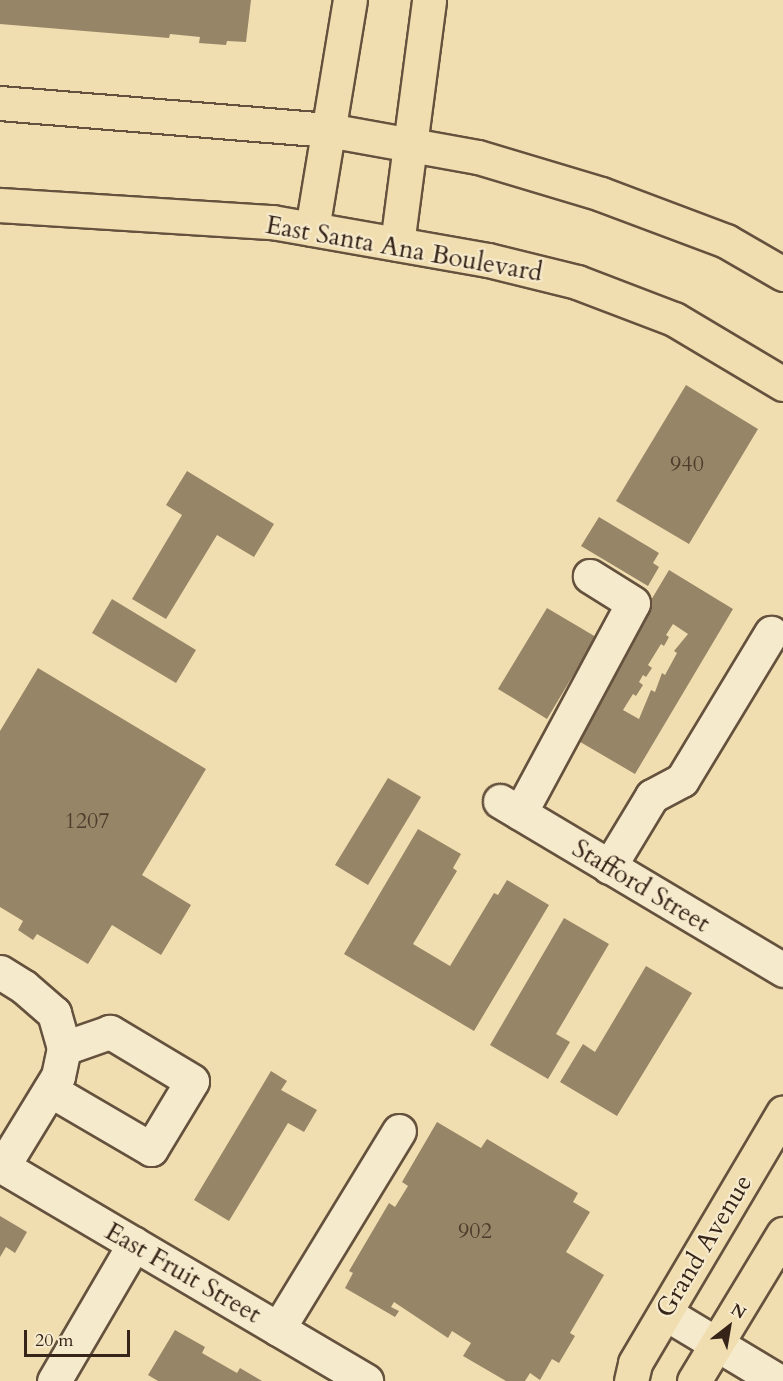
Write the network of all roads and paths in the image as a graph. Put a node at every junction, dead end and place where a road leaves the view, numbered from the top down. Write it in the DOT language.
graph roads {
  1 [pos="350,0"];
  2 [pos="429,0"];
  3 [pos="0,103"];
  4 [pos="328,130"];
  5 [pos="411,145"];
  6 [pos="0,205"];
  7 [pos="312,229"];
  8 [pos="398,244"];
  9 [pos="783,274"];
  10 [pos="783,384"];
  11 [pos="590,576"];
  12 [pos="771,633"];
  13 [pos="609,867"];
  14 [pos="783,970"];
  15 [pos="0,972"];
  16 [pos="64,1048"];
  17 [pos="50,1090"];
  18 [pos="783,1113"];
  19 [pos="399,1131"];
  20 [pos="2,1166"];
  21 [pos="783,1234"];
  22 [pos="134,1244"];
  23 [pos="665,1313"];
  24 [pos="278,1329"];
  25 [pos="716,1344"];
  26 [pos="54,1381"];
  27 [pos="366,1381"];
  28 [pos="631,1381"];
  29 [pos="694,1381"];
  30 [pos="778,1381"];
  1 -- 4 [label="main road"];
  2 -- 5 [label="main road"];
  3 -- 4 [label="main road"];
  4 -- 5 [label="main road"];
  4 -- 7 [label="main road"];
  5 -- 8 [label="main road"];
  5 -- 9 [label="main road"];
  6 -- 7 [label="main road, East Santa Ana Boulevard"];
  7 -- 8 [label="main road, East Santa Ana Boulevard"];
  8 -- 10 [label="main road, East Santa Ana Boulevard"];
  11 -- 13 [label="street, Stafford Street"];
  12 -- 13 [label="street"];
  13 -- 14 [label="street, Stafford Street"];
  15 -- 16 [label="street"];
  16 -- 17 [label="street"];
  16 -- 17 [label="street"];
  17 -- 20 [label="street"];
  18 -- 23 [label="main road, Grand Avenue"];
  19 -- 24 [label="street"];
  20 -- 22 [label="street, East Fruit Street"];
  21 -- 25 [label="main road"];
  22 -- 24 [label="street, East Fruit Street"];
  22 -- 26 [label="street"];
  23 -- 25 [label="street"];
  23 -- 28 [label="main road, Grand Avenue"];
  24 -- 27 [label="street, East Fruit Street"];
  25 -- 29 [label="main road"];
  25 -- 30 [label="street"];
}
